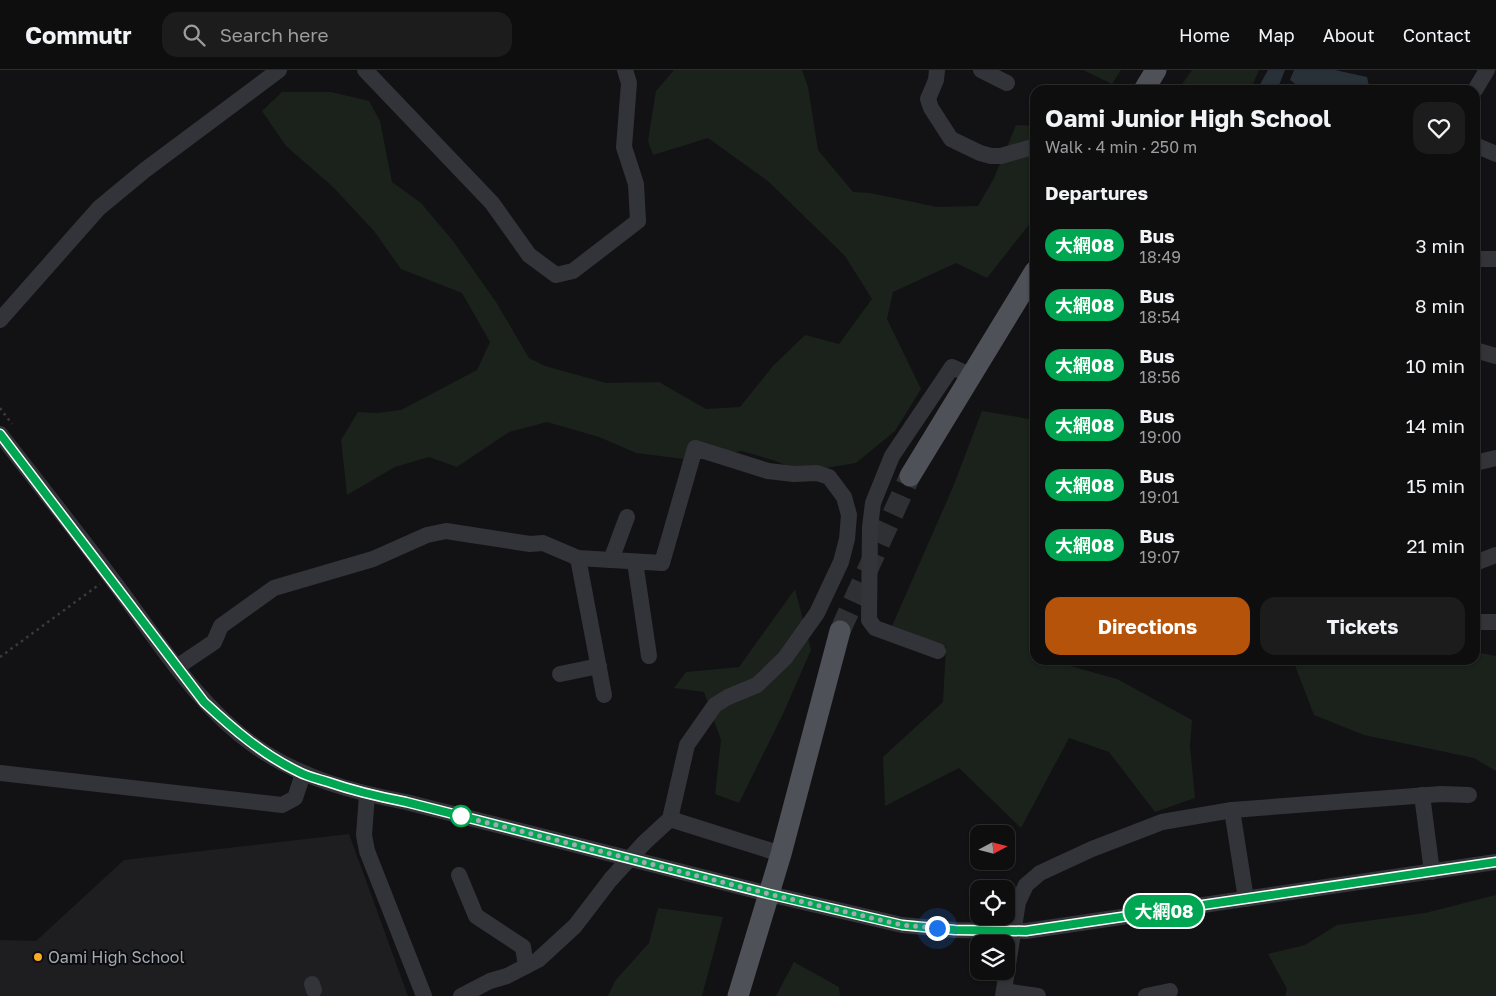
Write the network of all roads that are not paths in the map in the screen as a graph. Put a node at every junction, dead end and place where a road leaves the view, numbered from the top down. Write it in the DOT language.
graph roads {
  1 [pos="279,70"];
  2 [pos="365,70"];
  3 [pos="625,70"];
  4 [pos="937,70"];
  5 [pos="981,70"];
  6 [pos="1156,70"];
  7 [pos="1487,70"];
  8 [pos="1006,83"];
  9 [pos="1147,85"];
  10 [pos="1478,85"];
  11 [pos="1480,146"];
  12 [pos="1029,148"];
  13 [pos="1496,154"];
  14 [pos="1480,259"];
  15 [pos="1496,260"];
  16 [pos="1030,279"];
  17 [pos="0,320"];
  18 [pos="1480,351"];
  19 [pos="1496,356"];
  20 [pos="972,376"];
  21 [pos="0,434"];
  22 [pos="1496,458"];
  23 [pos="1480,462"];
  24 [pos="910,476"];
  25 [pos="627,517"];
  26 [pos="1496,555"];
  27 [pos="578,558"];
  28 [pos="611,560"];
  29 [pos="1480,561"];
  30 [pos="635,562"];
  31 [pos="1480,622"];
  32 [pos="1496,622"];
  33 [pos="840,631"];
  34 [pos="938,651"];
  35 [pos="649,656"];
  36 [pos="599,666"];
  37 [pos="177,667"];
  38 [pos="560,674"];
  39 [pos="604,694"];
  40 [pos="0,773"];
  41 [pos="304,774"];
  42 [pos="367,795"];
  43 [pos="1422,795"];
  44 [pos="1469,795"];
  45 [pos="1232,810"];
  46 [pos="670,819"];
  47 [pos="781,854"];
  48 [pos="1496,862"];
  49 [pos="1432,872"];
  50 [pos="459,875"];
  51 [pos="769,894"];
  52 [pos="1246,900"];
  53 [pos="1014,931"];
  54 [pos="526,966"];
  55 [pos="1170,991"];
  56 [pos="1004,993"];
  57 [pos="424,996"];
  58 [pos="461,996"];
  59 [pos="738,996"];
  60 [pos="1038,996"];
  61 [pos="1146,996"];
  1 -- 17 [label="street"];
  2 -- 3 [label="street"];
  4 -- 12 [label="street"];
  5 -- 8 [label="street"];
  6 -- 9 [label="main road"];
  7 -- 10 [label="street"];
  11 -- 13 [label="street"];
  14 -- 15 [label="street"];
  16 -- 20 [label="main road"];
  18 -- 19 [label="street"];
  20 -- 24 [label="main road"];
  20 -- 34 [label="street"];
  21 -- 37 [label="street"];
  22 -- 23 [label="street"];
  25 -- 28 [label="street"];
  26 -- 29 [label="street"];
  27 -- 28 [label="street"];
  27 -- 36 [label="street"];
  27 -- 37 [label="street"];
  28 -- 30 [label="street"];
  30 -- 35 [label="street"];
  30 -- 46 [label="street"];
  31 -- 32 [label="street"];
  33 -- 47 [label="main road"];
  36 -- 38 [label="street"];
  36 -- 39 [label="street"];
  37 -- 41 [label="street"];
  40 -- 41 [label="street"];
  41 -- 42 [label="street"];
  42 -- 51 [label="street"];
  42 -- 57 [label="street"];
  43 -- 44 [label="street"];
  43 -- 45 [label="street"];
  43 -- 49 [label="street"];
  45 -- 52 [label="street"];
  45 -- 53 [label="street"];
  46 -- 47 [label="street"];
  46 -- 54 [label="street, bridge"];
  47 -- 51 [label="main road"];
  48 -- 49 [label="street"];
  49 -- 52 [label="street"];
  50 -- 54 [label="street"];
  51 -- 53 [label="street"];
  51 -- 59 [label="main road"];
  52 -- 53 [label="street"];
  53 -- 56 [label="street"];
  54 -- 58 [label="street"];
  55 -- 61 [label="street"];
  56 -- 60 [label="street"];
}
